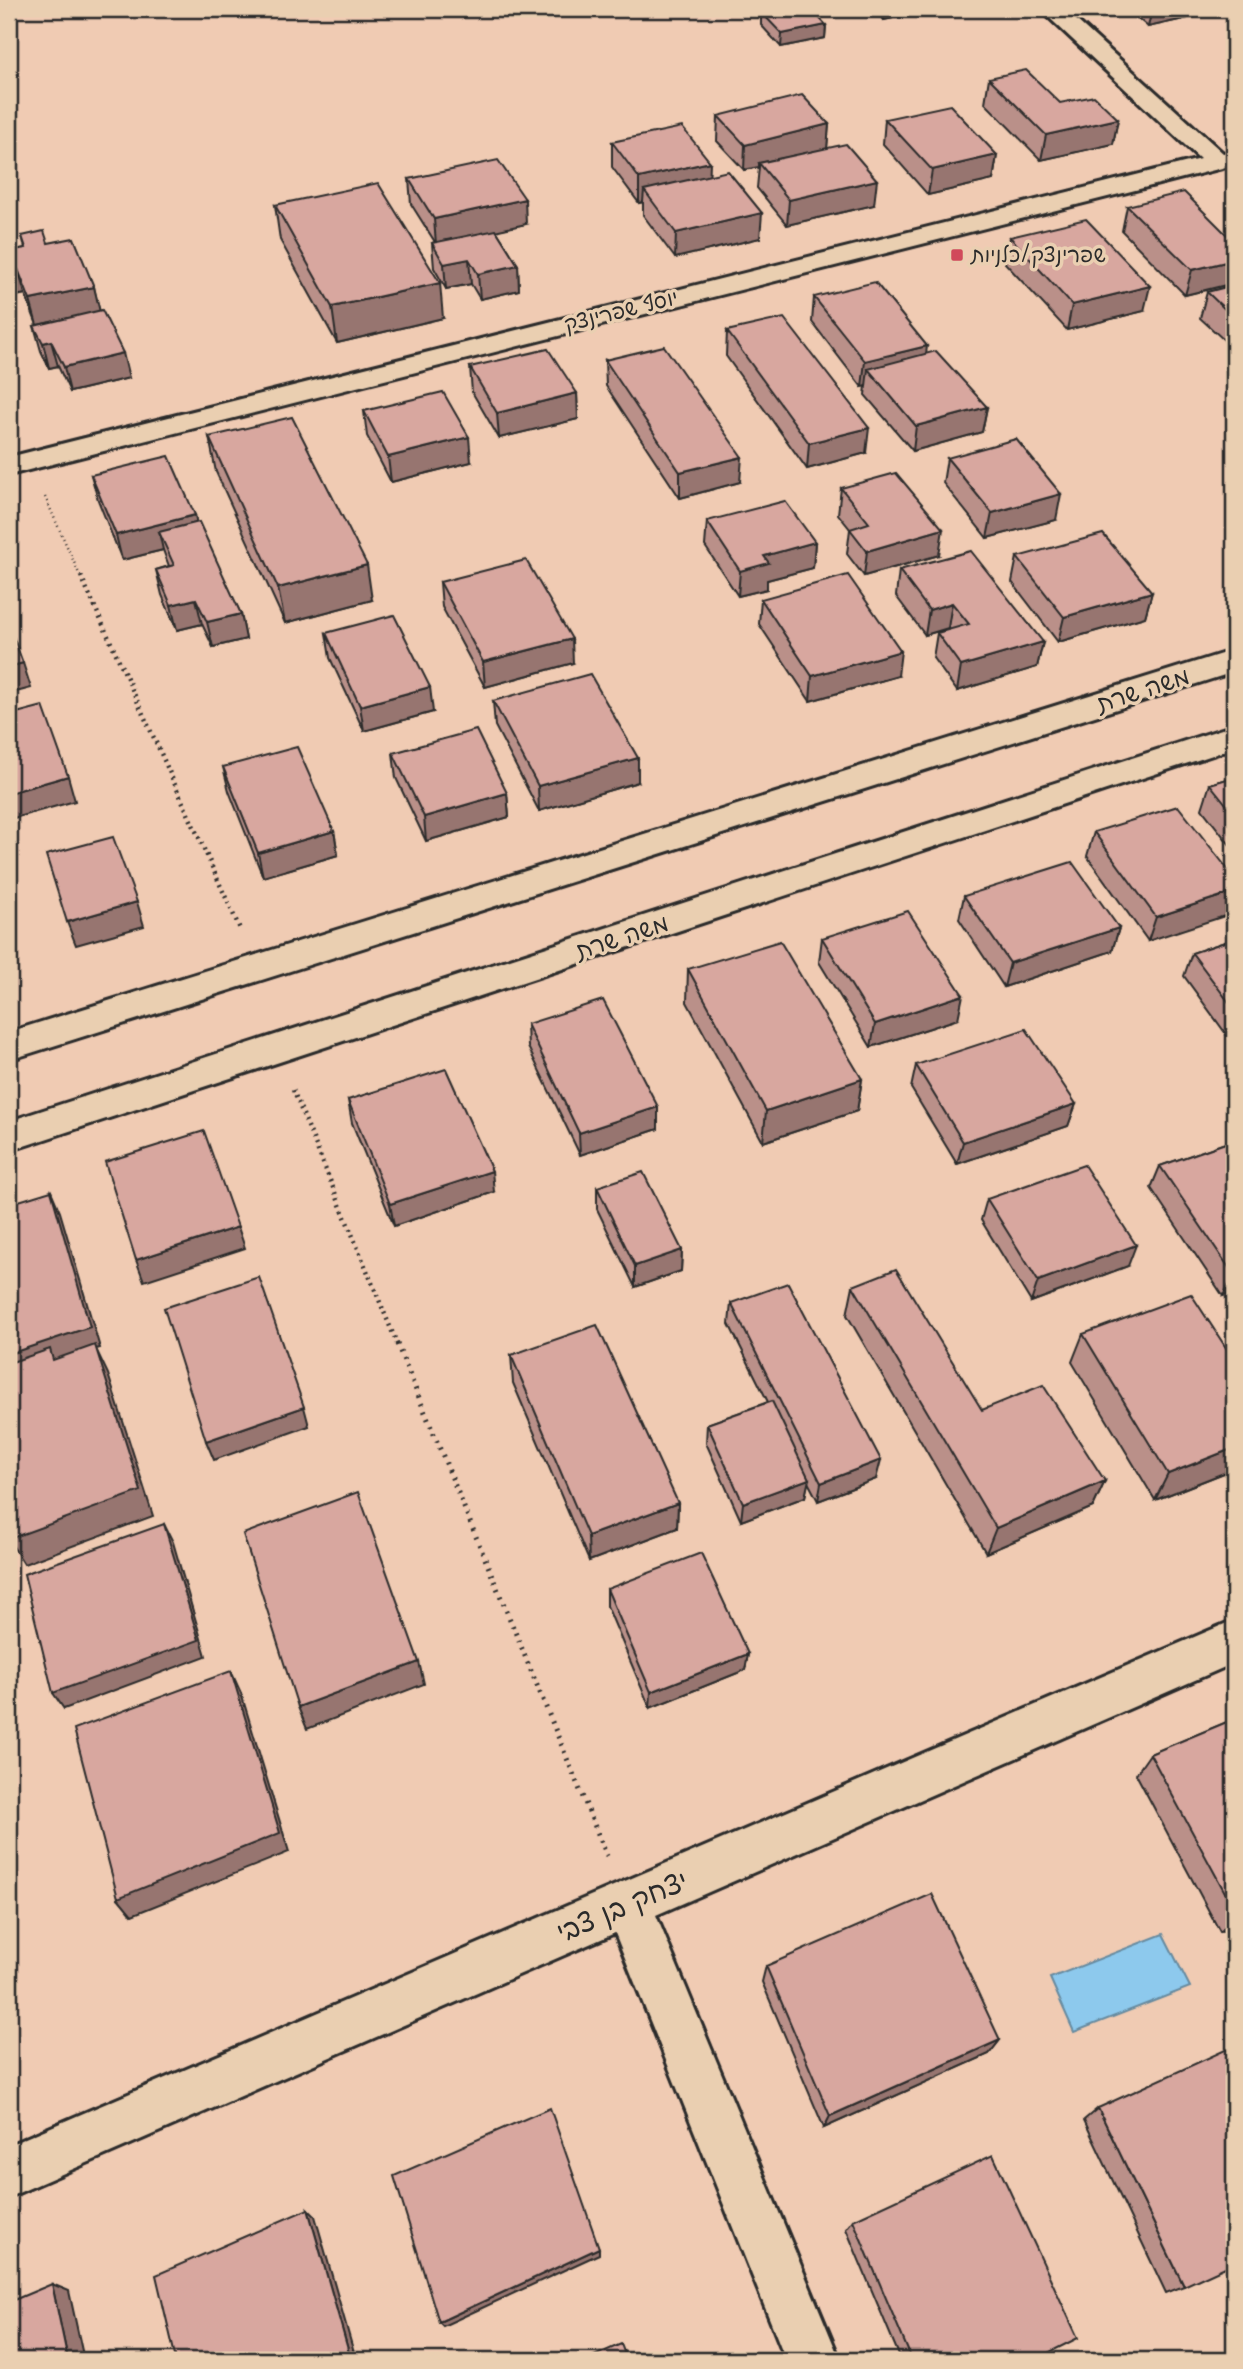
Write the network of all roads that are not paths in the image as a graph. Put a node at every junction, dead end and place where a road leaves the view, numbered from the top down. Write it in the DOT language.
graph roads {
  1 [pos="1052,9"];
  2 [pos="1226,160"];
  3 [pos="19,463"];
  4 [pos="1234,661"];
  5 [pos="1234,736"];
  6 [pos="9,1046"];
  7 [pos="9,1136"];
  8 [pos="1234,1641"];
  9 [pos="627,1904"];
  10 [pos="9,2171"];
  11 [pos="813,2360"];
  1 -- 2 [label="street"];
  2 -- 3 [label="street, יוסף שפרינצק"];
  4 -- 6 [label="street, משה שרת"];
  5 -- 7 [label="street, משה שרת"];
  8 -- 9 [label="street, יצחק בן צבי"];
  9 -- 10 [label="street, יצחק בן צבי"];
  9 -- 11 [label="street"];
}
